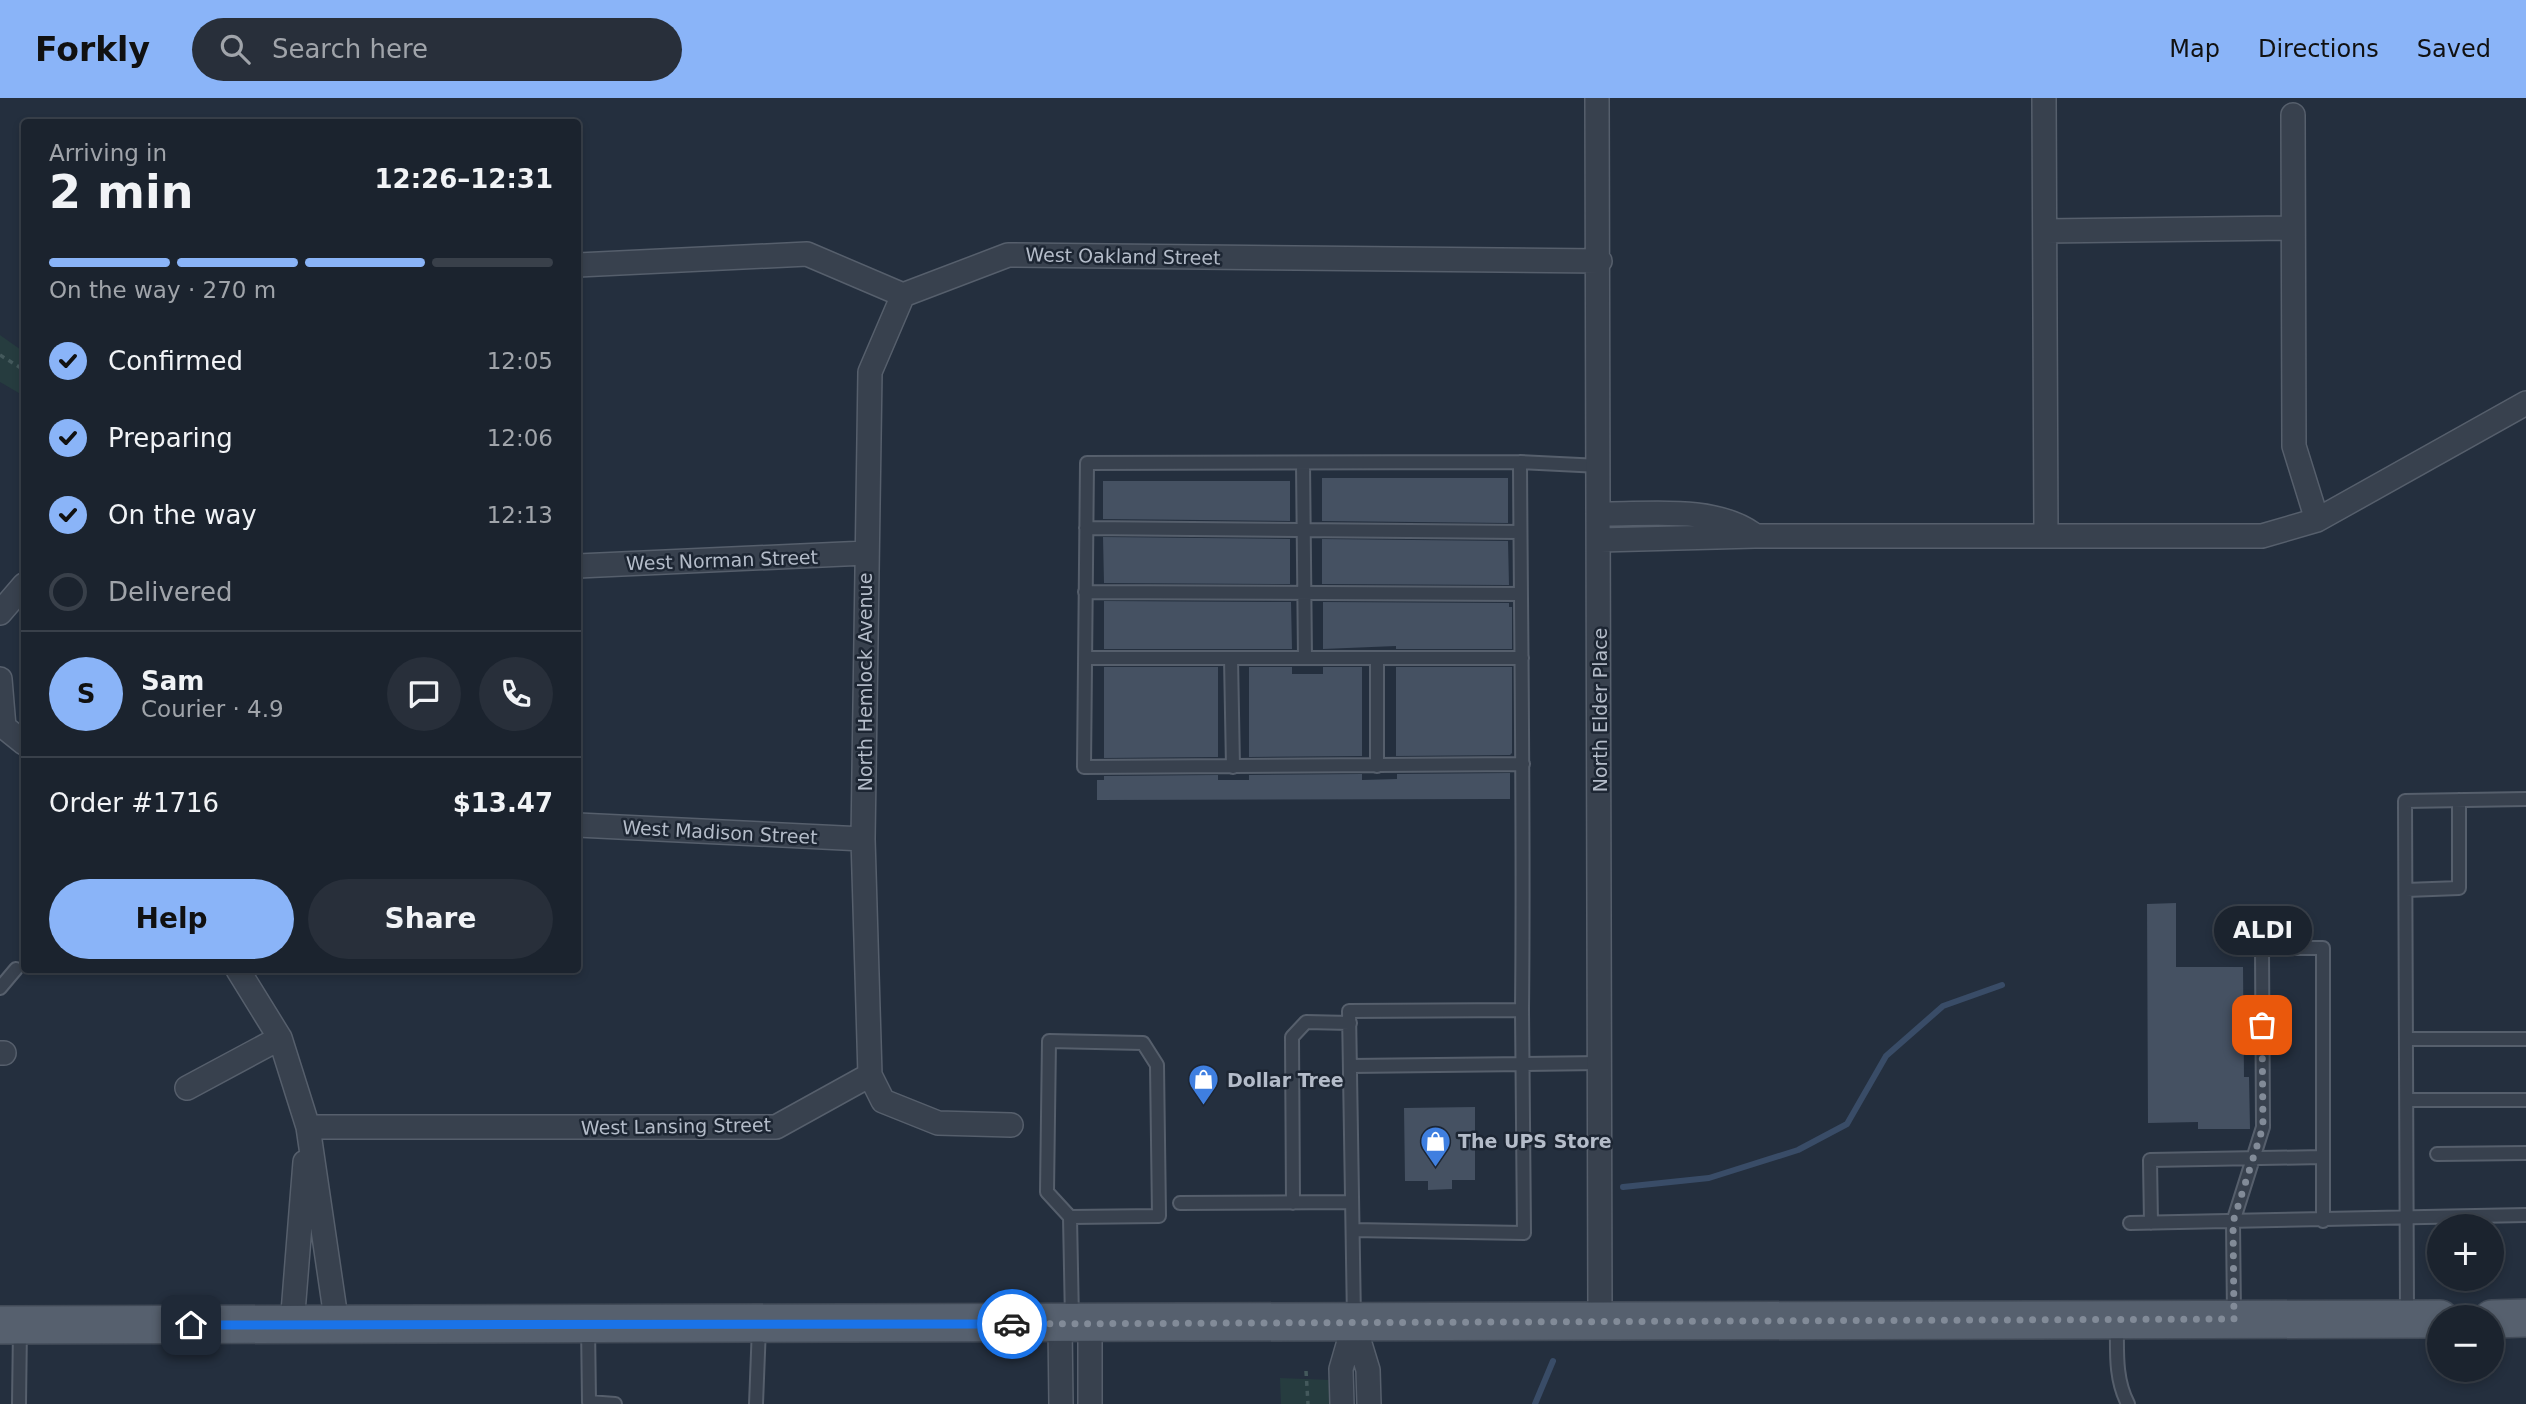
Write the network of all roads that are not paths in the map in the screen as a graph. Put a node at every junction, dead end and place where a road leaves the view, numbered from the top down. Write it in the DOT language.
graph roads {
  1 [pos="1597,98"];
  2 [pos="2044,98"];
  3 [pos="2293,115"];
  4 [pos="2293,228"];
  5 [pos="2045,230"];
  6 [pos="1600,261"];
  7 [pos="581,265"];
  8 [pos="903,295"];
  9 [pos="2526,403"];
  10 [pos="1520,462"];
  11 [pos="1303,463"];
  12 [pos="1600,466"];
  13 [pos="1600,514"];
  14 [pos="1661,515"];
  15 [pos="2317,520"];
  16 [pos="1086,528"];
  17 [pos="1303,529"];
  18 [pos="1520,532"];
  19 [pos="1755,536"];
  20 [pos="2046,536"];
  21 [pos="1661,539"];
  22 [pos="1600,540"];
  23 [pos="866,553"];
  24 [pos="581,566"];
  25 [pos="21,588"];
  26 [pos="1085,592"];
  27 [pos="1304,593"];
  28 [pos="1521,594"];
  29 [pos="0,613"];
  30 [pos="1084,658"];
  31 [pos="1231,658"];
  32 [pos="1305,658"];
  33 [pos="1377,658"];
  34 [pos="1522,658"];
  35 [pos="0,679"];
  36 [pos="21,741"];
  37 [pos="1523,764"];
  38 [pos="1377,766"];
  39 [pos="1233,767"];
  40 [pos="2526,799"];
  41 [pos="2459,800"];
  42 [pos="581,825"];
  43 [pos="863,839"];
  44 [pos="2406,890"];
  45 [pos="16,970"];
  46 [pos="240,973"];
  47 [pos="0,988"];
  48 [pos="1522,1010"];
  49 [pos="1350,1023"];
  50 [pos="280,1038"];
  51 [pos="2406,1039"];
  52 [pos="2526,1039"];
  53 [pos="1524,1063"];
  54 [pos="1600,1063"];
  55 [pos="1350,1066"];
  56 [pos="870,1075"];
  57 [pos="187,1088"];
  58 [pos="2407,1100"];
  59 [pos="2526,1100"];
  60 [pos="1012,1125"];
  61 [pos="308,1127"];
  62 [pos="2526,1153"];
  63 [pos="2437,1154"];
  64 [pos="2323,1157"];
  65 [pos="2253,1158"];
  66 [pos="1352,1202"];
  67 [pos="1180,1203"];
  68 [pos="1293,1203"];
  69 [pos="2526,1215"];
  70 [pos="1070,1217"];
  71 [pos="2407,1220"];
  72 [pos="2323,1221"];
  73 [pos="2233,1222"];
  74 [pos="2130,1223"];
  75 [pos="2151,1223"];
  76 [pos="1353,1230"];
  77 [pos="2526,1318"];
  78 [pos="2234,1319"];
  79 [pos="2423,1319"];
  80 [pos="2504,1319"];
  81 [pos="2117,1320"];
  82 [pos="1600,1322"];
  83 [pos="760,1323"];
  84 [pos="1074,1324"];
  85 [pos="1354,1324"];
  86 [pos="10,1325"];
  87 [pos="292,1325"];
  88 [pos="337,1325"];
  89 [pos="588,1325"];
  90 [pos="587,1403"];
  91 [pos="19,1404"];
  92 [pos="615,1404"];
  93 [pos="756,1404"];
  94 [pos="1061,1404"];
  95 [pos="1090,1404"];
  96 [pos="1342,1404"];
  97 [pos="1368,1404"];
  98 [pos="2128,1404"];
  1 -- 6 [label="street, North Elder Place"];
  2 -- 5 [label="street"];
  3 -- 4 [label="street"];
  4 -- 5 [label="street"];
  4 -- 15 [label="street"];
  5 -- 20 [label="street"];
  6 -- 8 [label="street, West Oakland Street"];
  6 -- 12 [label="street, North Elder Place"];
  7 -- 8 [label="street"];
  8 -- 23 [label="street, North Hemlock Avenue"];
  9 -- 15 [label="street"];
  10 -- 11 [label="lane"];
  10 -- 12 [label="lane"];
  10 -- 18 [label="lane"];
  11 -- 16 [label="lane"];
  11 -- 17 [label="lane"];
  12 -- 13 [label="street, North Elder Place"];
  13 -- 14 [label="street"];
  13 -- 22 [label="street, North Elder Place"];
  14 -- 19 [label="street"];
  14 -- 21 [label="lane"];
  15 -- 20 [label="street"];
  16 -- 17 [label="lane"];
  16 -- 26 [label="lane"];
  17 -- 18 [label="lane"];
  17 -- 27 [label="lane"];
  18 -- 28 [label="lane"];
  19 -- 20 [label="street"];
  19 -- 21 [label="street"];
  21 -- 22 [label="street"];
  22 -- 54 [label="street, North Elder Place"];
  23 -- 24 [label="street, West Norman Street"];
  23 -- 43 [label="street, North Hemlock Avenue"];
  25 -- 29 [label="street"];
  26 -- 27 [label="lane"];
  26 -- 30 [label="lane"];
  27 -- 28 [label="lane"];
  27 -- 32 [label="lane"];
  28 -- 34 [label="lane"];
  30 -- 31 [label="lane"];
  30 -- 39 [label="lane"];
  31 -- 32 [label="lane"];
  31 -- 39 [label="lane"];
  32 -- 33 [label="lane"];
  33 -- 34 [label="lane"];
  33 -- 38 [label="lane"];
  34 -- 37 [label="lane"];
  35 -- 36 [label="street"];
  37 -- 38 [label="lane"];
  37 -- 48 [label="lane"];
  38 -- 39 [label="lane"];
  40 -- 41 [label="lane"];
  41 -- 44 [label="lane"];
  41 -- 44 [label="lane"];
  42 -- 43 [label="street, West Madison Street"];
  43 -- 56 [label="street, North Hemlock Avenue"];
  44 -- 51 [label="lane"];
  45 -- 47 [label="lane"];
  46 -- 50 [label="street"];
  48 -- 49 [label="lane"];
  48 -- 53 [label="lane"];
  49 -- 55 [label="lane"];
  49 -- 68 [label="lane"];
  50 -- 57 [label="street"];
  50 -- 61 [label="street"];
  51 -- 52 [label="lane"];
  51 -- 58 [label="lane"];
  53 -- 54 [label="lane"];
  53 -- 55 [label="lane"];
  53 -- 76 [label="lane"];
  54 -- 82 [label="street, North Elder Place"];
  55 -- 66 [label="lane"];
  56 -- 60 [label="street"];
  56 -- 61 [label="street, West Lansing Street"];
  58 -- 59 [label="lane"];
  58 -- 71 [label="lane"];
  61 -- 87 [label="street"];
  61 -- 88 [label="street"];
  62 -- 63 [label="lane"];
  64 -- 65 [label="lane"];
  64 -- 65 [label="lane"];
  64 -- 72 [label="lane"];
  65 -- 73 [label="lane"];
  65 -- 75 [label="lane"];
  66 -- 68 [label="lane"];
  66 -- 76 [label="lane"];
  67 -- 68 [label="lane"];
  69 -- 71 [label="lane"];
  70 -- 70 [label="lane"];
  70 -- 84 [label="lane"];
  71 -- 72 [label="lane"];
  71 -- 79 [label="lane"];
  72 -- 73 [label="lane"];
  73 -- 75 [label="lane"];
  73 -- 78 [label="lane"];
  74 -- 75 [label="lane"];
  76 -- 85 [label="lane"];
  77 -- 80 [label="main road"];
  78 -- 79 [label="main road"];
  78 -- 81 [label="main road"];
  81 -- 82 [label="main road"];
  81 -- 98 [label="lane"];
  82 -- 85 [label="main road"];
  83 -- 84 [label="main road"];
  83 -- 89 [label="main road"];
  83 -- 93 [label="lane"];
  84 -- 85 [label="main road"];
  84 -- 94 [label="street"];
  84 -- 95 [label="street"];
  85 -- 96 [label="street"];
  85 -- 97 [label="street"];
  86 -- 87 [label="main road"];
  86 -- 91 [label="lane"];
  87 -- 88 [label="main road"];
  88 -- 89 [label="main road"];
  89 -- 90 [label="lane"];
  90 -- 92 [label="lane"];
}
